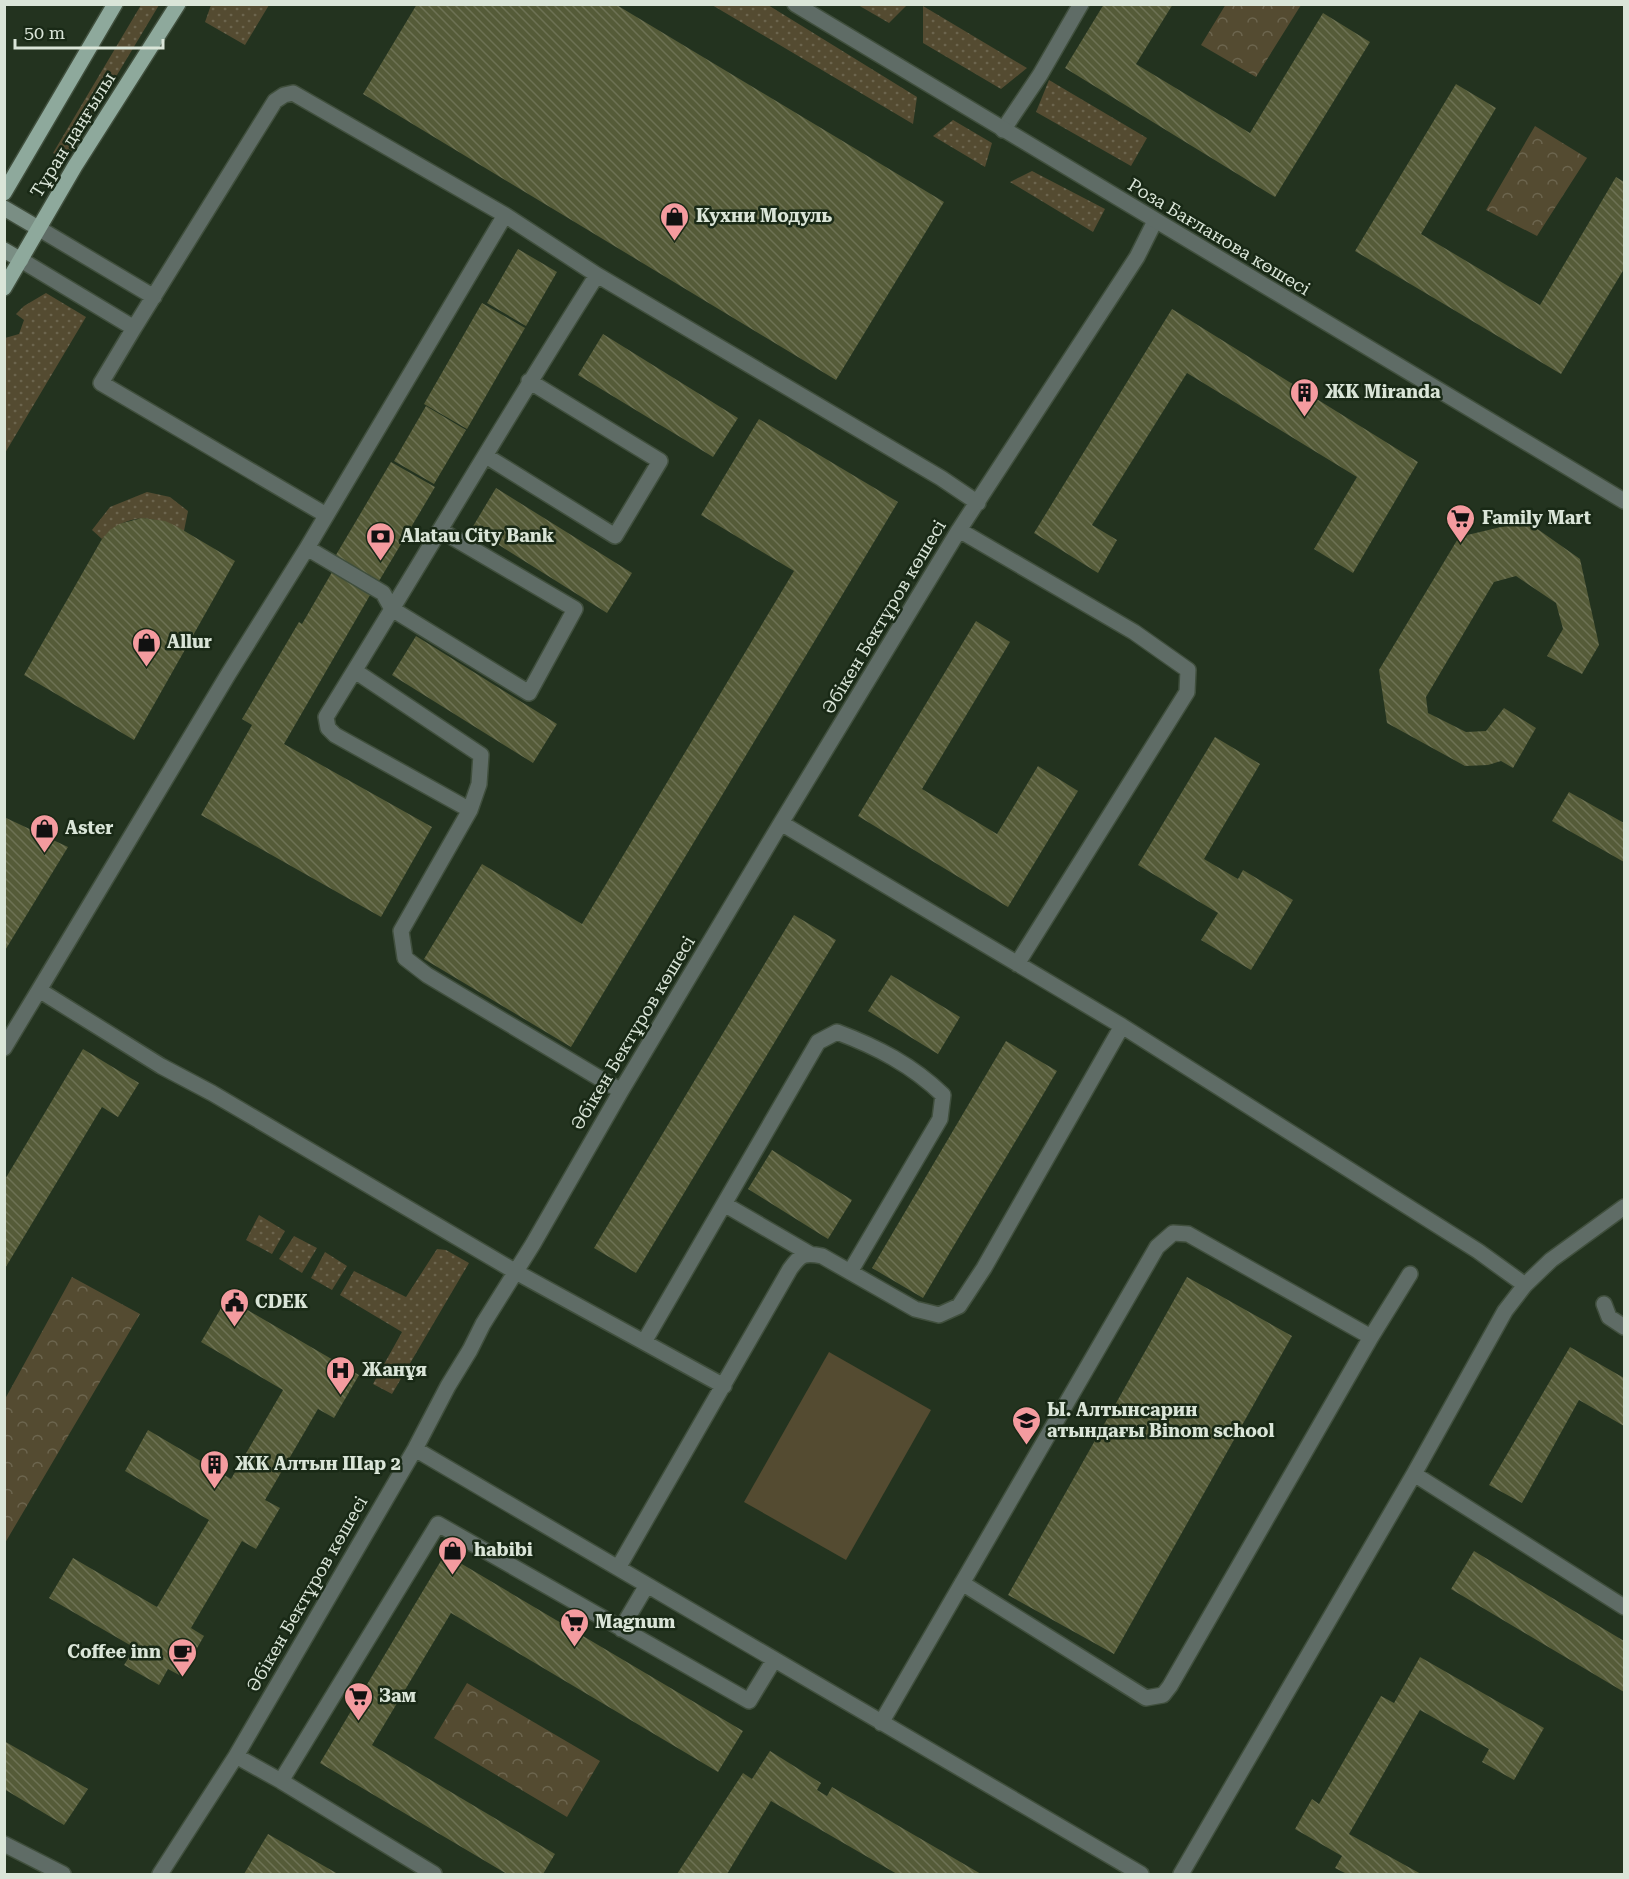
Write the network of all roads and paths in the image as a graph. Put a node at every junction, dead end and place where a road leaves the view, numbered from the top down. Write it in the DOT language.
graph roads {
  1 [pos="115,4"];
  2 [pos="178,4"];
  3 [pos="795,4"];
  4 [pos="1081,4"];
  5 [pos="1003,130"];
  6 [pos="4,193"];
  7 [pos="4,208"];
  8 [pos="506,215"];
  9 [pos="1155,221"];
  10 [pos="39,228"];
  11 [pos="4,250"];
  12 [pos="21,260"];
  13 [pos="597,275"];
  14 [pos="4,288"];
  15 [pos="154,297"];
  16 [pos="134,328"];
  17 [pos="529,381"];
  18 [pos="486,456"];
  19 [pos="1624,501"];
  20 [pos="978,503"];
  21 [pos="326,515"];
  22 [pos="440,530"];
  23 [pos="959,530"];
  24 [pos="307,548"];
  25 [pos="392,609"];
  26 [pos="355,671"];
  27 [pos="470,810"];
  28 [pos="781,823"];
  29 [pos="1017,964"];
  30 [pos="39,990"];
  31 [pos="1122,1026"];
  32 [pos="4,1048"];
  33 [pos="621,1091"];
  34 [pos="724,1204"];
  35 [pos="1624,1207"];
  36 [pos="810,1254"];
  37 [pos="516,1272"];
  38 [pos="850,1272"];
  39 [pos="1410,1274"];
  40 [pos="1525,1285"];
  41 [pos="1604,1304"];
  42 [pos="1624,1327"];
  43 [pos="1371,1337"];
  44 [pos="644,1342"];
  45 [pos="724,1386"];
  46 [pos="416,1449"];
  47 [pos="1414,1474"];
  48 [pos="618,1568"];
  49 [pos="962,1584"];
  50 [pos="647,1586"];
  51 [pos="1624,1608"];
  52 [pos="621,1629"];
  53 [pos="774,1660"];
  54 [pos="881,1723"];
  55 [pos="236,1756"];
  56 [pos="281,1781"];
  57 [pos="4,1844"];
  58 [pos="63,1875"];
  59 [pos="160,1875"];
  60 [pos="434,1875"];
  61 [pos="1141,1875"];
  62 [pos="1181,1875"];
  1 -- 6 [label="main road, Тұран даңғылы"];
  2 -- 10 [label="main road, Тұран даңғылы"];
  3 -- 5 [label="street, Роза Бағланова көшесі"];
  4 -- 5 [label="street"];
  5 -- 9 [label="street, Роза Бағланова көшесі"];
  7 -- 10 [label="main road"];
  8 -- 13 [label="street"];
  8 -- 15 [label="street"];
  8 -- 21 [label="street"];
  9 -- 19 [label="street, Роза Бағланова көшесі"];
  9 -- 20 [label="street, Әбікен Бектұров көшесі"];
  10 -- 12 [label="main road, Тұран даңғылы"];
  10 -- 15 [label="street"];
  11 -- 12 [label="main road"];
  12 -- 14 [label="main road, Тұран даңғылы"];
  12 -- 16 [label="street"];
  13 -- 17 [label="street"];
  13 -- 20 [label="street"];
  15 -- 16 [label="street"];
  16 -- 21 [label="street"];
  17 -- 18 [label="street"];
  17 -- 18 [label="street"];
  18 -- 22 [label="street"];
  20 -- 23 [label="street, Әбікен Бектұров көшесі"];
  21 -- 24 [label="street"];
  22 -- 25 [label="street"];
  22 -- 25 [label="street"];
  23 -- 28 [label="street, Әбікен Бектұров көшесі"];
  23 -- 29 [label="street"];
  24 -- 25 [label="street"];
  24 -- 30 [label="street"];
  25 -- 26 [label="street"];
  26 -- 27 [label="street"];
  26 -- 27 [label="street"];
  27 -- 33 [label="street"];
  28 -- 29 [label="street"];
  28 -- 33 [label="street, Әбікен Бектұров көшесі"];
  29 -- 31 [label="street"];
  30 -- 32 [label="street"];
  30 -- 37 [label="street"];
  31 -- 38 [label="street"];
  31 -- 40 [label="street"];
  33 -- 37 [label="street, Әбікен Бектұров көшесі"];
  34 -- 36 [label="street"];
  34 -- 38 [label="street"];
  34 -- 44 [label="street"];
  35 -- 40 [label="street"];
  36 -- 38 [label="street"];
  36 -- 45 [label="street"];
  37 -- 44 [label="street"];
  37 -- 46 [label="street, Әбікен Бектұров көшесі"];
  39 -- 43 [label="street"];
  40 -- 47 [label="street"];
  41 -- 42 [label="street"];
  43 -- 49 [label="street"];
  43 -- 49 [label="street"];
  44 -- 45 [label="street"];
  45 -- 48 [label="street"];
  46 -- 48 [label="street"];
  46 -- 55 [label="street, Әбікен Бектұров көшесі"];
  47 -- 51 [label="street"];
  47 -- 62 [label="street"];
  48 -- 50 [label="street"];
  49 -- 54 [label="street"];
  50 -- 52 [label="street"];
  50 -- 53 [label="street"];
  52 -- 53 [label="street"];
  52 -- 56 [label="street"];
  53 -- 54 [label="street"];
  54 -- 61 [label="street"];
  55 -- 56 [label="street"];
  55 -- 59 [label="street, Әбікен Бектұров көшесі"];
  56 -- 60 [label="street"];
  57 -- 58 [label="street"];
}
